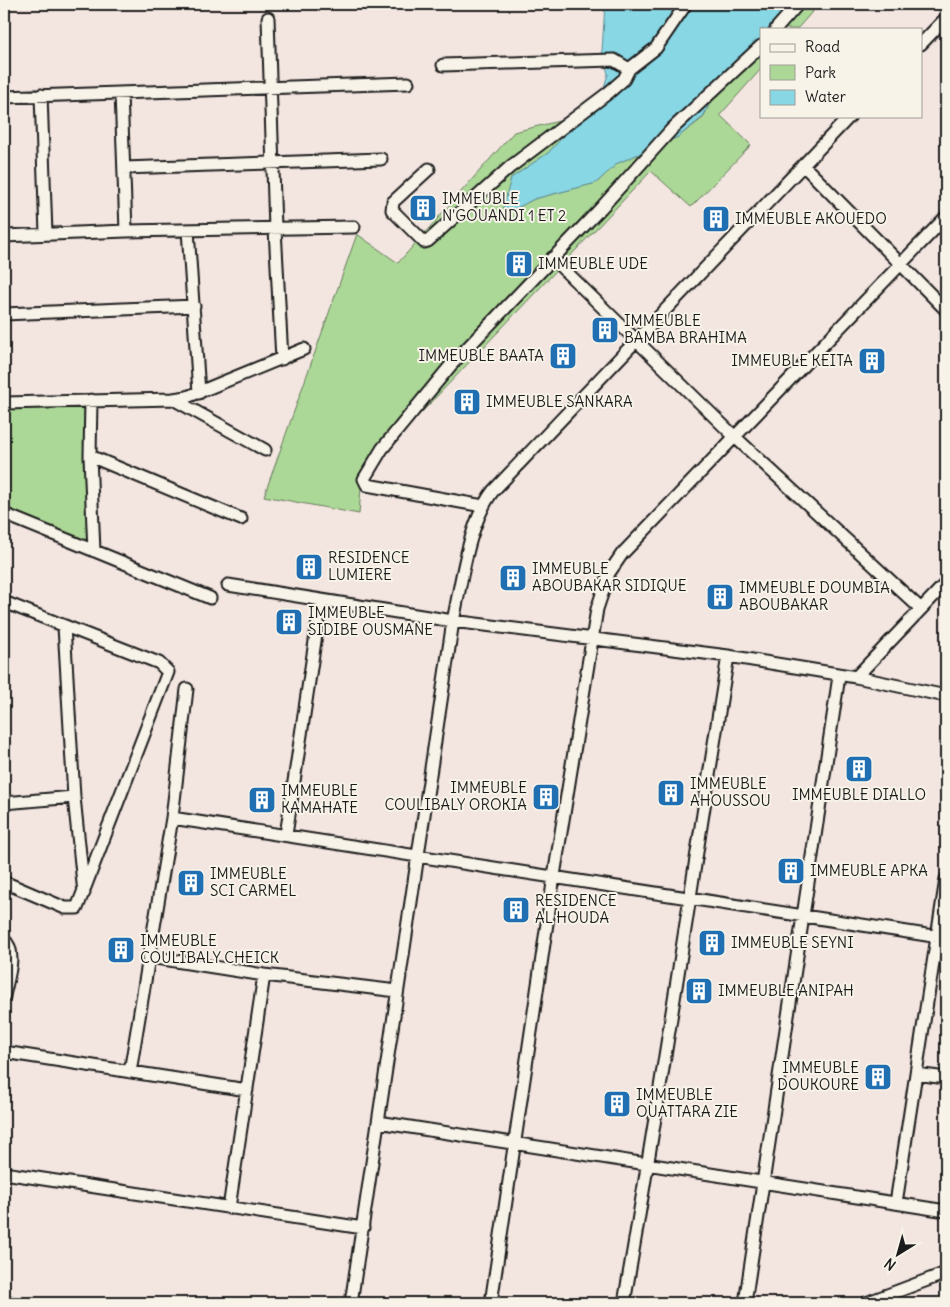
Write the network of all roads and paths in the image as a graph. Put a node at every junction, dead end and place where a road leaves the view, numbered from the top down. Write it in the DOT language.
graph roads {
  1 [pos="686,4"];
  2 [pos="798,4"];
  3 [pos="268,18"];
  4 [pos="946,18"];
  5 [pos="777,28"];
  6 [pos="922,43"];
  7 [pos="760,47"];
  8 [pos="443,65"];
  9 [pos="629,69"];
  10 [pos="408,83"];
  11 [pos="271,88"];
  12 [pos="121,93"];
  13 [pos="41,95"];
  14 [pos="4,97"];
  15 [pos="848,118"];
  16 [pos="381,159"];
  17 [pos="274,163"];
  18 [pos="803,165"];
  19 [pos="124,168"];
  20 [pos="429,169"];
  21 [pos="946,217"];
  22 [pos="354,227"];
  23 [pos="275,229"];
  24 [pos="188,230"];
  25 [pos="126,231"];
  26 [pos="46,234"];
  27 [pos="4,236"];
  28 [pos="552,258"];
  29 [pos="900,265"];
  30 [pos="194,306"];
  31 [pos="946,310"];
  32 [pos="4,314"];
  33 [pos="636,339"];
  34 [pos="304,349"];
  35 [pos="282,359"];
  36 [pos="199,393"];
  37 [pos="173,399"];
  38 [pos="91,400"];
  39 [pos="4,403"];
  40 [pos="735,436"];
  41 [pos="266,450"];
  42 [pos="90,456"];
  43 [pos="482,506"];
  44 [pos="4,514"];
  45 [pos="241,519"];
  46 [pos="94,551"];
  47 [pos="946,583"];
  48 [pos="228,585"];
  49 [pos="210,598"];
  50 [pos="320,600"];
  51 [pos="4,602"];
  52 [pos="921,609"];
  53 [pos="453,621"];
  54 [pos="64,626"];
  55 [pos="593,640"];
  56 [pos="728,656"];
  57 [pos="839,676"];
  58 [pos="856,677"];
  59 [pos="187,689"];
  60 [pos="946,696"];
  61 [pos="74,797"];
  62 [pos="4,803"];
  63 [pos="172,818"];
  64 [pos="286,835"];
  65 [pos="420,856"];
  66 [pos="554,876"];
  67 [pos="946,879"];
  68 [pos="4,882"];
  69 [pos="84,896"];
  70 [pos="689,897"];
  71 [pos="802,916"];
  72 [pos="941,937"];
  73 [pos="4,940"];
  74 [pos="150,957"];
  75 [pos="264,975"];
  76 [pos="397,991"];
  77 [pos="4,996"];
  78 [pos="4,1052"];
  79 [pos="130,1072"];
  80 [pos="916,1074"];
  81 [pos="946,1078"];
  82 [pos="247,1090"];
  83 [pos="378,1122"];
  84 [pos="514,1142"];
  85 [pos="649,1163"];
  86 [pos="4,1173"];
  87 [pos="763,1181"];
  88 [pos="896,1202"];
  89 [pos="229,1208"];
  90 [pos="946,1211"];
  91 [pos="362,1228"];
  92 [pos="946,1273"];
  93 [pos="4,1302"];
  94 [pos="12,1303"];
  95 [pos="352,1303"];
  96 [pos="491,1303"];
  97 [pos="624,1303"];
  98 [pos="745,1303"];
  99 [pos="866,1303"];
  1 -- 9 [label="street"];
  2 -- 5 [label="street"];
  3 -- 11 [label="street"];
  4 -- 6 [label="street"];
  7 -- 28 [label="street"];
  8 -- 9 [label="street"];
  9 -- 20 [label="street"];
  10 -- 11 [label="street"];
  11 -- 12 [label="street"];
  11 -- 17 [label="street"];
  12 -- 13 [label="street"];
  12 -- 19 [label="street"];
  13 -- 14 [label="street"];
  13 -- 26 [label="street"];
  15 -- 18 [label="street"];
  16 -- 17 [label="street"];
  17 -- 19 [label="street"];
  17 -- 23 [label="street"];
  18 -- 29 [label="street"];
  18 -- 33 [label="street"];
  19 -- 25 [label="street"];
  21 -- 29 [label="street"];
  22 -- 23 [label="street"];
  23 -- 24 [label="street"];
  23 -- 35 [label="street"];
  24 -- 25 [label="street"];
  24 -- 30 [label="street"];
  25 -- 26 [label="street"];
  26 -- 27 [label="street"];
  28 -- 33 [label="street"];
  28 -- 43 [label="street"];
  29 -- 31 [label="street"];
  29 -- 40 [label="street"];
  30 -- 32 [label="street"];
  30 -- 36 [label="street"];
  33 -- 40 [label="street"];
  33 -- 43 [label="street"];
  34 -- 35 [label="street"];
  35 -- 36 [label="street"];
  36 -- 37 [label="street"];
  37 -- 38 [label="street"];
  37 -- 41 [label="street"];
  38 -- 39 [label="street"];
  38 -- 42 [label="street"];
  40 -- 52 [label="street"];
  40 -- 55 [label="street"];
  42 -- 45 [label="street"];
  42 -- 46 [label="street"];
  43 -- 53 [label="street"];
  44 -- 46 [label="street"];
  46 -- 49 [label="street"];
  47 -- 52 [label="street"];
  48 -- 50 [label="street"];
  50 -- 53 [label="street"];
  50 -- 64 [label="street"];
  51 -- 54 [label="street"];
  52 -- 58 [label="street"];
  53 -- 55 [label="street"];
  53 -- 65 [label="street"];
  54 -- 61 [label="street"];
  54 -- 69 [label="street"];
  55 -- 56 [label="street"];
  55 -- 66 [label="street"];
  56 -- 57 [label="street"];
  56 -- 70 [label="street"];
  57 -- 58 [label="street"];
  57 -- 71 [label="street"];
  58 -- 60 [label="street"];
  59 -- 63 [label="street"];
  61 -- 62 [label="street"];
  61 -- 69 [label="street"];
  63 -- 64 [label="street"];
  63 -- 74 [label="street"];
  64 -- 65 [label="street"];
  65 -- 66 [label="street"];
  65 -- 76 [label="street"];
  66 -- 70 [label="street"];
  66 -- 84 [label="street"];
  67 -- 72 [label="street"];
  68 -- 69 [label="street"];
  70 -- 71 [label="street"];
  70 -- 85 [label="street"];
  71 -- 72 [label="street"];
  71 -- 87 [label="street"];
  72 -- 80 [label="street"];
  73 -- 77 [label="street"];
  74 -- 75 [label="street"];
  74 -- 79 [label="street"];
  75 -- 76 [label="street"];
  75 -- 82 [label="street"];
  76 -- 83 [label="street"];
  78 -- 79 [label="street"];
  79 -- 82 [label="street"];
  80 -- 81 [label="street"];
  80 -- 88 [label="street"];
  82 -- 89 [label="street"];
  83 -- 84 [label="street"];
  83 -- 91 [label="street"];
  84 -- 85 [label="street"];
  84 -- 96 [label="street"];
  85 -- 87 [label="street"];
  85 -- 97 [label="street"];
  86 -- 89 [label="street"];
  87 -- 88 [label="street"];
  87 -- 98 [label="street"];
  88 -- 90 [label="street"];
  89 -- 91 [label="street"];
  91 -- 95 [label="street"];
  92 -- 99 [label="street"];
  93 -- 94 [label="street"];
}
